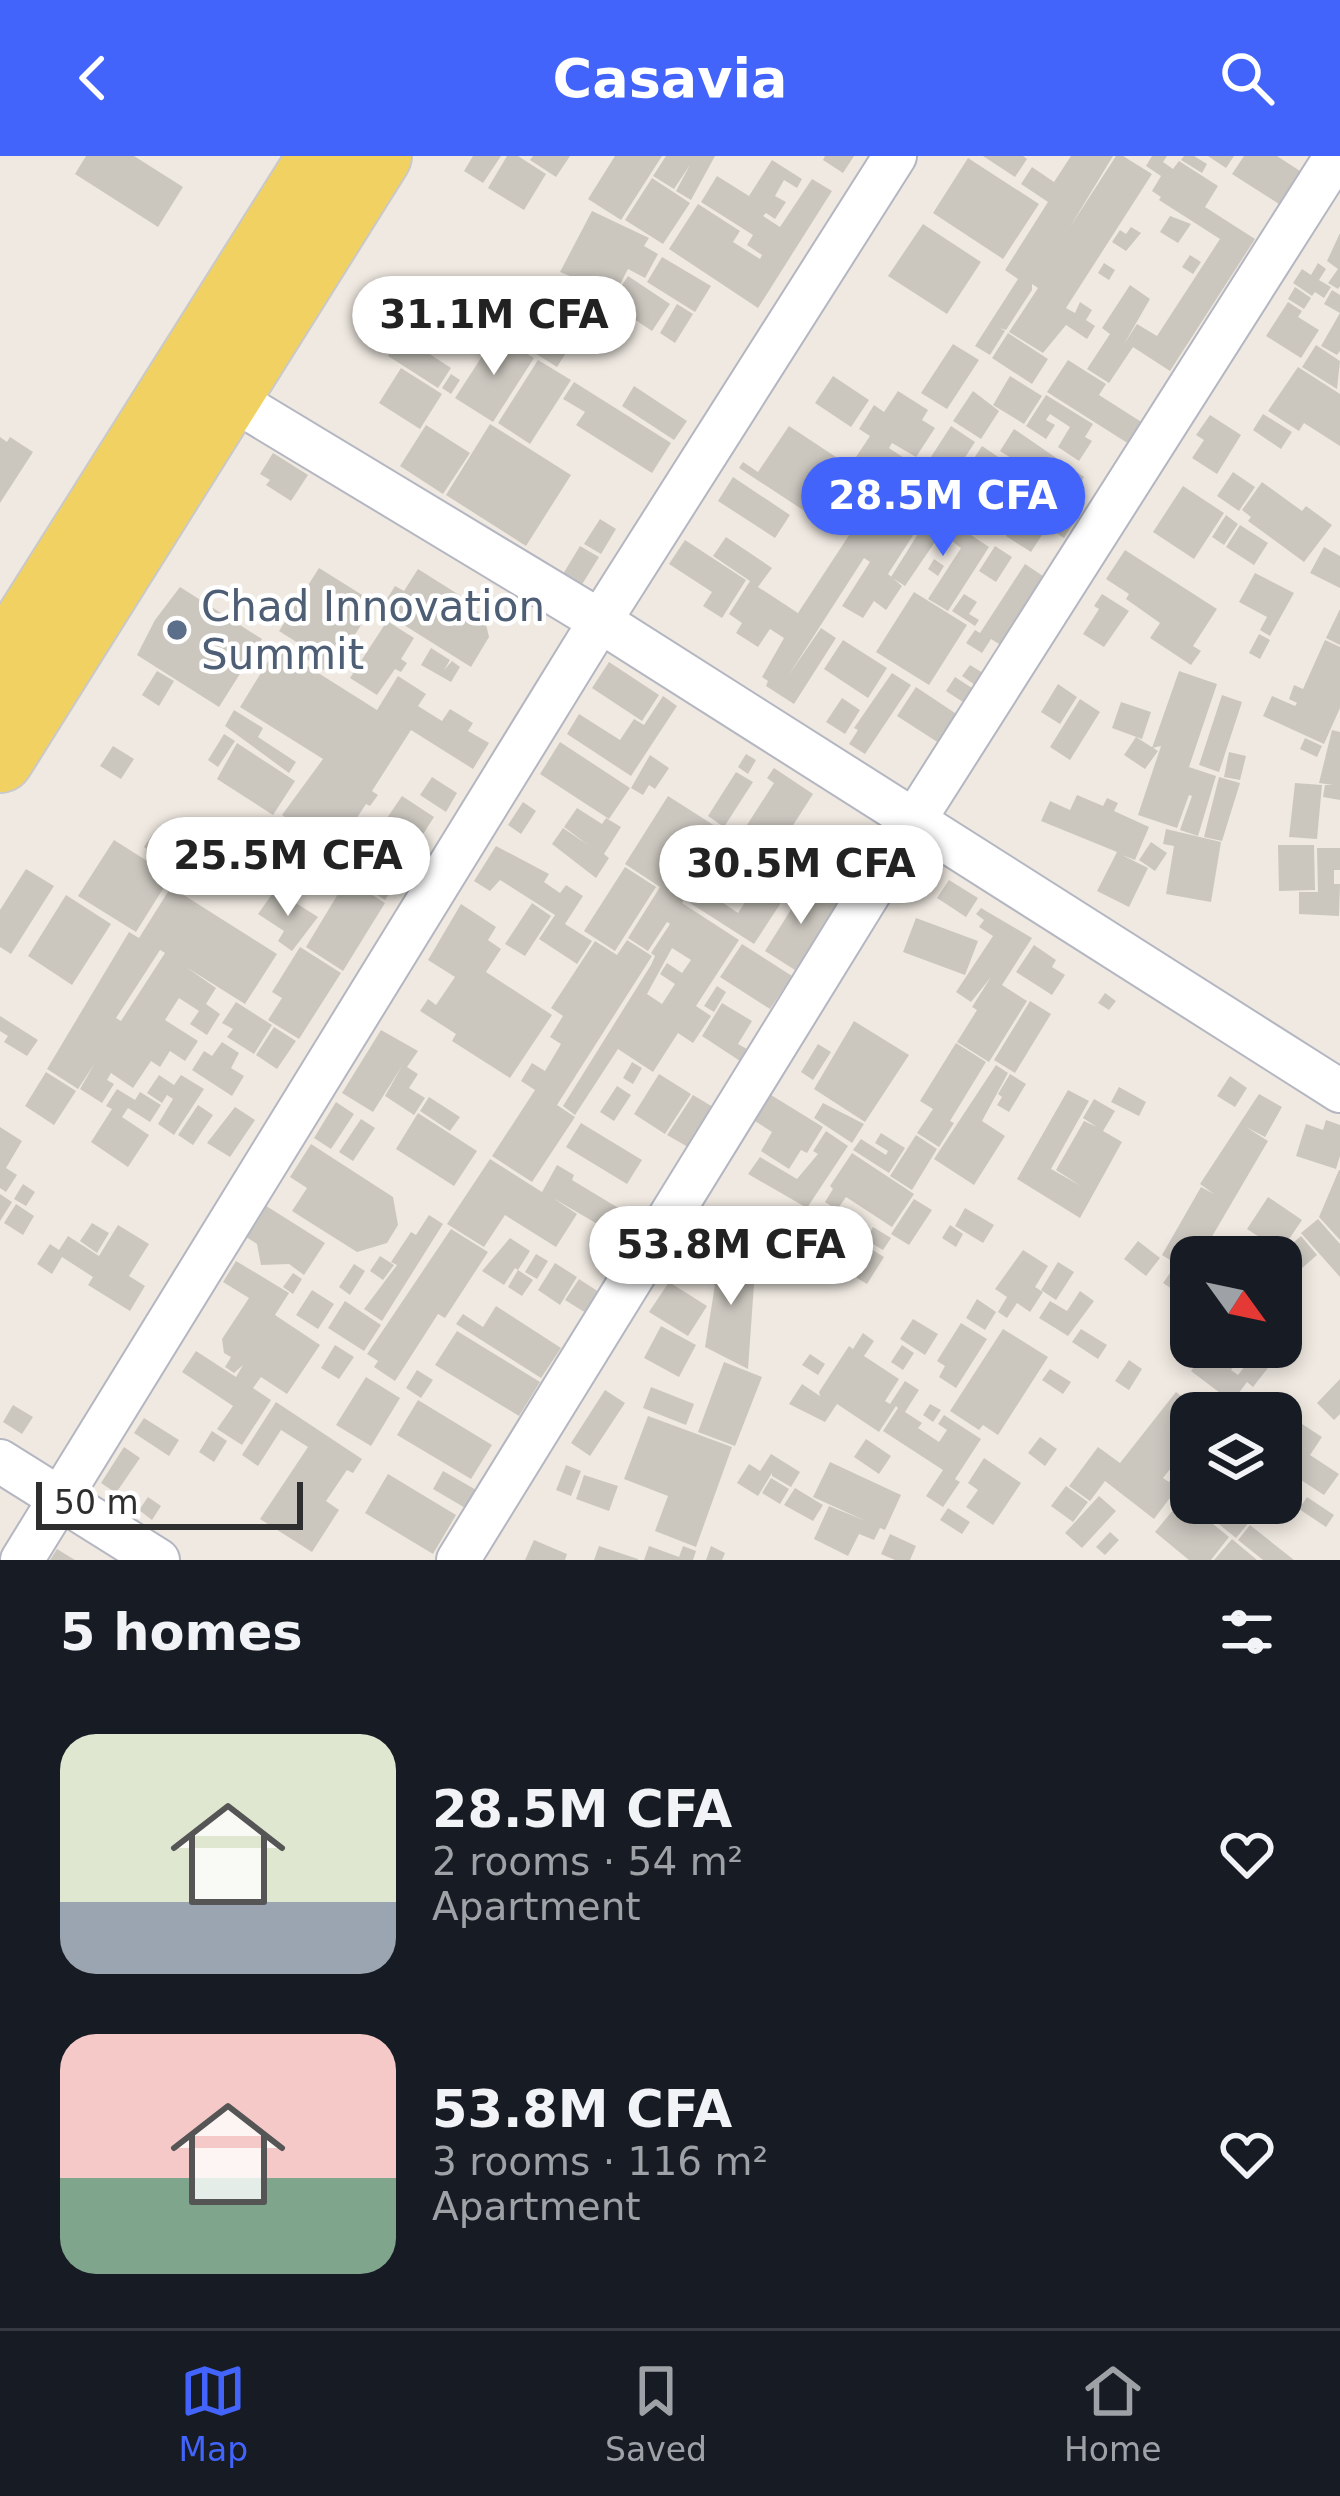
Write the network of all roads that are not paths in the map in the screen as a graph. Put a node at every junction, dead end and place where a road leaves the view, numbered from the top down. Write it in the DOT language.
graph roads {
  1 [pos="322,156"];
  2 [pos="378,156"];
  3 [pos="895,156"];
  4 [pos="1336,156"];
  5 [pos="229,397"];
  6 [pos="600,621"];
  7 [pos="0,667"];
  8 [pos="0,759"];
  9 [pos="915,819"];
  10 [pos="1340,1091"];
  11 [pos="0,1461"];
  12 [pos="59,1499"];
  13 [pos="22,1560"];
  14 [pos="158,1560"];
  15 [pos="458,1560"];
  1 -- 7 [label="main road"];
  2 -- 5 [label="main road"];
  3 -- 6 [label="street"];
  4 -- 9 [label="street"];
  5 -- 6 [label="street"];
  5 -- 8 [label="main road"];
  6 -- 9 [label="street"];
  6 -- 12 [label="street"];
  9 -- 10 [label="street"];
  9 -- 15 [label="street"];
  11 -- 12 [label="street"];
  12 -- 13 [label="street"];
  12 -- 14 [label="street"];
}
